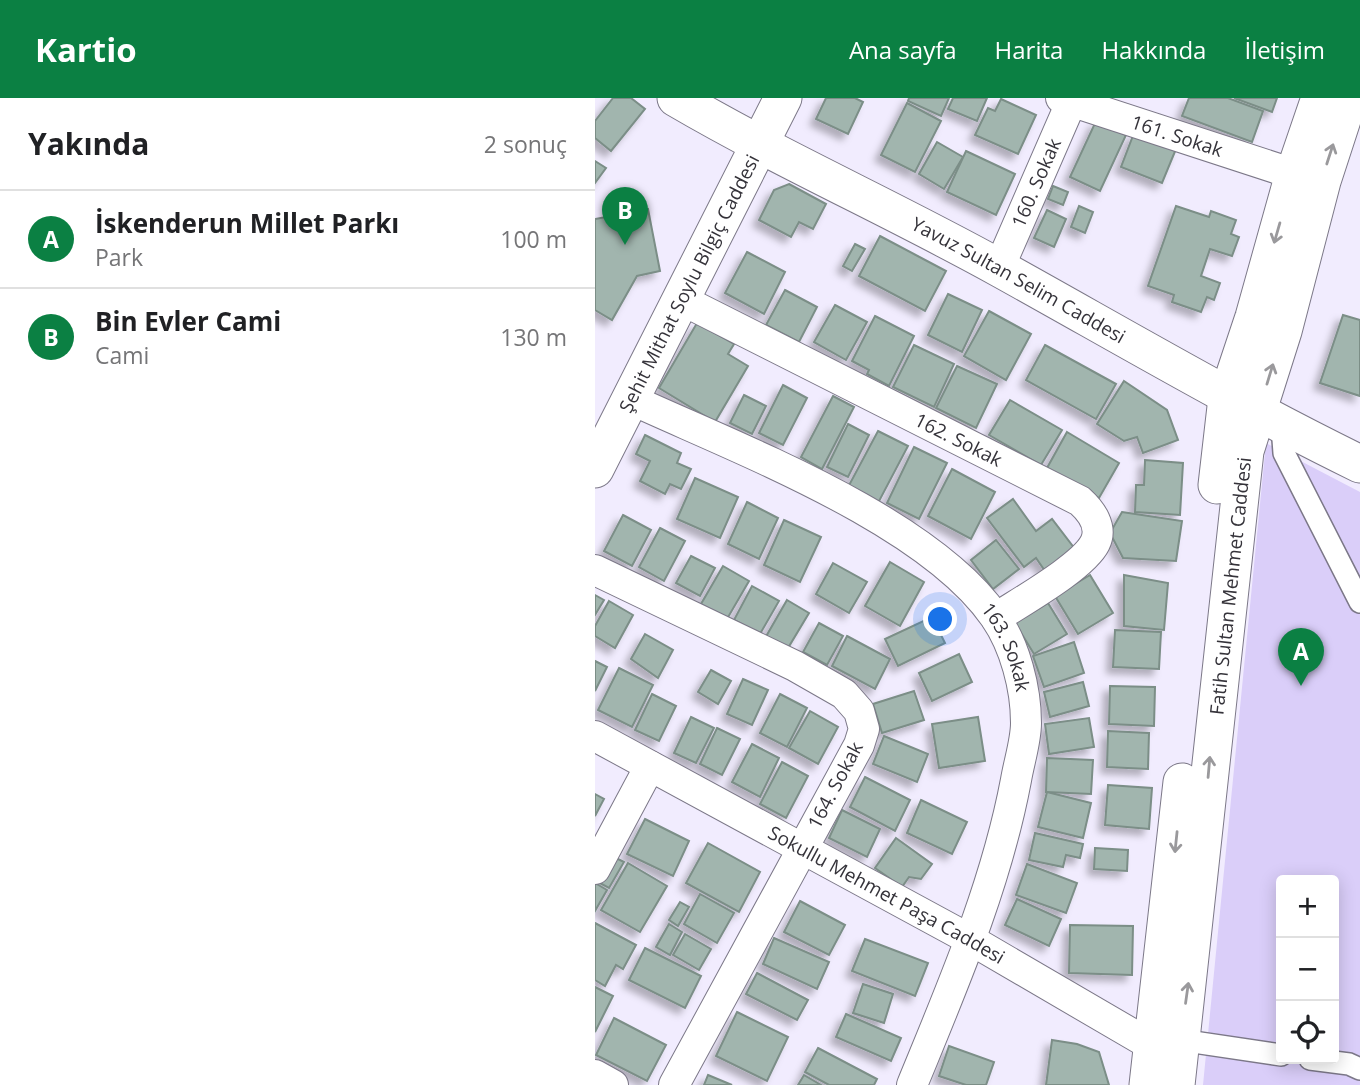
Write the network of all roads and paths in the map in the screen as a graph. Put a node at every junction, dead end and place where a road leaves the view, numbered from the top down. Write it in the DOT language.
graph roads {
  1 [pos="676,98"];
  2 [pos="783,98"];
  3 [pos="1320,98"];
  4 [pos="1349,98"];
  5 [pos="1068,100"];
  6 [pos="758,146"];
  7 [pos="1294,174"];
  8 [pos="999,268"];
  9 [pos="680,299"];
  10 [pos="630,399"];
  11 [pos="1255,413"];
  12 [pos="1360,464"];
  13 [pos="595,469"];
  14 [pos="595,570"];
  15 [pos="1360,602"];
  16 [pos="996,618"];
  17 [pos="595,736"];
  18 [pos="650,766"];
  19 [pos="802,846"];
  20 [pos="595,869"];
  21 [pos="971,940"];
  22 [pos="1276,1055"];
  23 [pos="1171,1056"];
  24 [pos="1339,1063"];
  25 [pos="1360,1069"];
  26 [pos="595,1075"];
  27 [pos="613,1085"];
  28 [pos="674,1085"];
  29 [pos="912,1085"];
  30 [pos="1147,1085"];
  1 -- 6 [label="street, Yavuz Sultan Selim Caddesi"];
  2 -- 6 [label="street, Şehit Mithat Soylu Bilgiç Caddesi"];
  3 -- 7 [label="street, Fatih Sultan Mehmet Caddesi"];
  11 -- 4 [label="street, Fatih Sultan Mehmet Caddesi, one-way"];
  5 -- 7 [label="street, 161. Sokak"];
  5 -- 8 [label="street, 160. Sokak"];
  6 -- 8 [label="street, Yavuz Sultan Selim Caddesi"];
  6 -- 9 [label="street, Şehit Mithat Soylu Bilgiç Caddesi"];
  7 -- 11 [label="street, Fatih Sultan Mehmet Caddesi, one-way"];
  8 -- 11 [label="street, Yavuz Sultan Selim Caddesi"];
  9 -- 10 [label="street, Şehit Mithat Soylu Bilgiç Caddesi"];
  9 -- 16 [label="street, 162. Sokak"];
  10 -- 13 [label="street, Şehit Mithat Soylu Bilgiç Caddesi"];
  10 -- 16 [label="street, 163. Sokak"];
  11 -- 12 [label="street, Yavuz Sultan Selim Caddesi"];
  11 -- 15 [label="street"];
  11 -- 23 [label="street, Fatih Sultan Mehmet Caddesi"];
  14 -- 19 [label="street, 164. Sokak"];
  16 -- 21 [label="street, 163. Sokak"];
  17 -- 18 [label="street, Sokullu Mehmet Paşa Caddesi"];
  18 -- 19 [label="street, Sokullu Mehmet Paşa Caddesi"];
  18 -- 20 [label="street"];
  19 -- 21 [label="street, Sokullu Mehmet Paşa Caddesi"];
  19 -- 28 [label="street, 164. Sokak"];
  21 -- 23 [label="street, Sokullu Mehmet Paşa Caddesi"];
  21 -- 29 [label="street, 163. Sokak"];
  22 -- 23 [label="street"];
  23 -- 30 [label="street, Fatih Sultan Mehmet Caddesi"];
  24 -- 25 [label="street"];
  26 -- 27 [label="street"];
}
